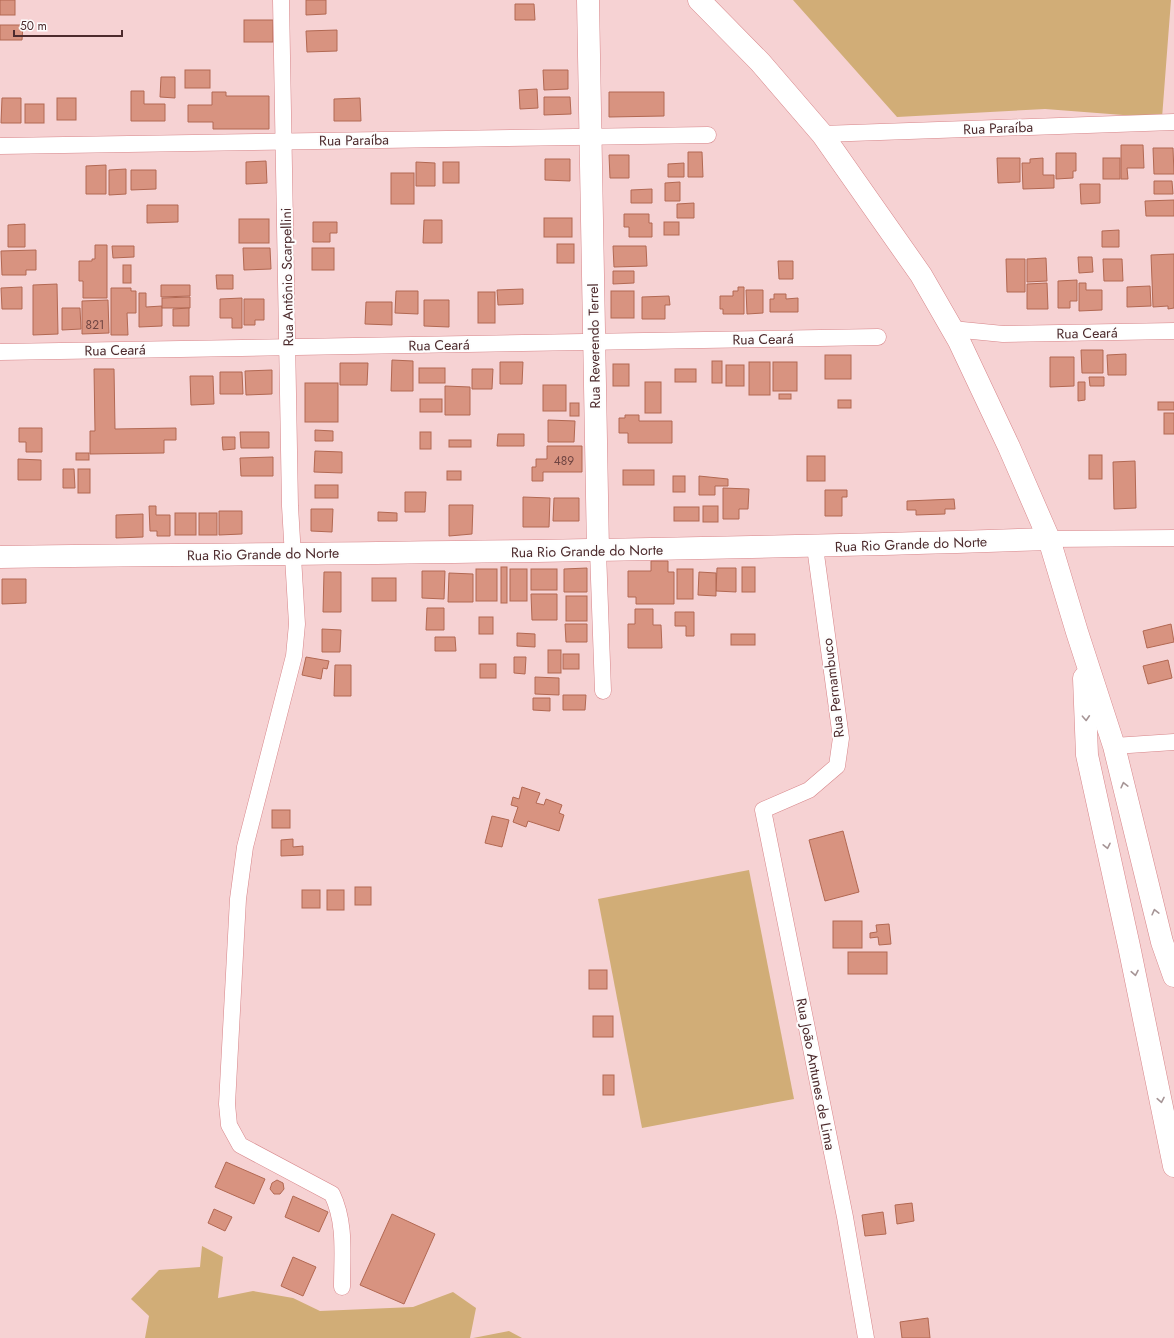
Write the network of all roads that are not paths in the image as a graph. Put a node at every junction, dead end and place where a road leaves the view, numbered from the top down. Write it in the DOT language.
graph roads {
  1 [pos="281,0"];
  2 [pos="588,0"];
  3 [pos="699,0"];
  4 [pos="1174,122"];
  5 [pos="822,134"];
  6 [pos="708,135"];
  7 [pos="590,137"];
  8 [pos="284,141"];
  9 [pos="0,146"];
  10 [pos="952,329"];
  11 [pos="1174,331"];
  12 [pos="878,337"];
  13 [pos="594,342"];
  14 [pos="288,347"];
  15 [pos="0,352"];
  16 [pos="1174,538"];
  17 [pos="1049,539"];
  18 [pos="815,547"];
  19 [pos="598,552"];
  20 [pos="294,554"];
  21 [pos="0,557"];
  22 [pos="1082,651"];
  23 [pos="603,692"];
  24 [pos="1174,742"];
  25 [pos="1114,746"];
  26 [pos="763,810"];
  27 [pos="1168,942"];
  28 [pos="1174,976"];
  29 [pos="1174,1166"];
  30 [pos="342,1287"];
  31 [pos="866,1338"];
  1 -- 8 [label="street, Rua Antônio Scarpellini"];
  2 -- 7 [label="main road, Rua Reverendo Terrel"];
  3 -- 5 [label="main road"];
  4 -- 5 [label="street, Rua Paraíba"];
  5 -- 10 [label="main road"];
  6 -- 7 [label="street, Rua Paraíba"];
  7 -- 8 [label="street, Rua Paraíba"];
  7 -- 13 [label="main road, Rua Reverendo Terrel"];
  8 -- 9 [label="street, Rua Paraíba"];
  8 -- 14 [label="street, Rua Antônio Scarpellini"];
  10 -- 11 [label="street, Rua Ceará"];
  10 -- 17 [label="main road"];
  12 -- 13 [label="street, Rua Ceará"];
  13 -- 14 [label="street, Rua Ceará"];
  13 -- 19 [label="main road, Rua Reverendo Terrel"];
  14 -- 15 [label="street, Rua Ceará"];
  14 -- 20 [label="street, Rua Antônio Scarpellini"];
  16 -- 17 [label="street, Rua Rio Grande do Norte"];
  17 -- 18 [label="main road, Rua Rio Grande do Norte"];
  17 -- 22 [label="main road"];
  18 -- 19 [label="main road, Rua Rio Grande do Norte"];
  18 -- 26 [label="street, Rua Pernambuco"];
  19 -- 20 [label="main road, Rua Rio Grande do Norte"];
  19 -- 23 [label="street, Rua Reverendo Terrel"];
  20 -- 21 [label="main road, Rua Rio Grande do Norte"];
  20 -- 30 [label="street, Rua Antônio Scarpellini"];
  22 -- 25 [label="main road"];
  22 -- 29 [label="main road, one-way"];
  24 -- 25 [label="street"];
  27 -- 25 [label="main road, one-way"];
  26 -- 31 [label="street, Rua João Antunes de Lima"];
  27 -- 28 [label="main road"];
}
